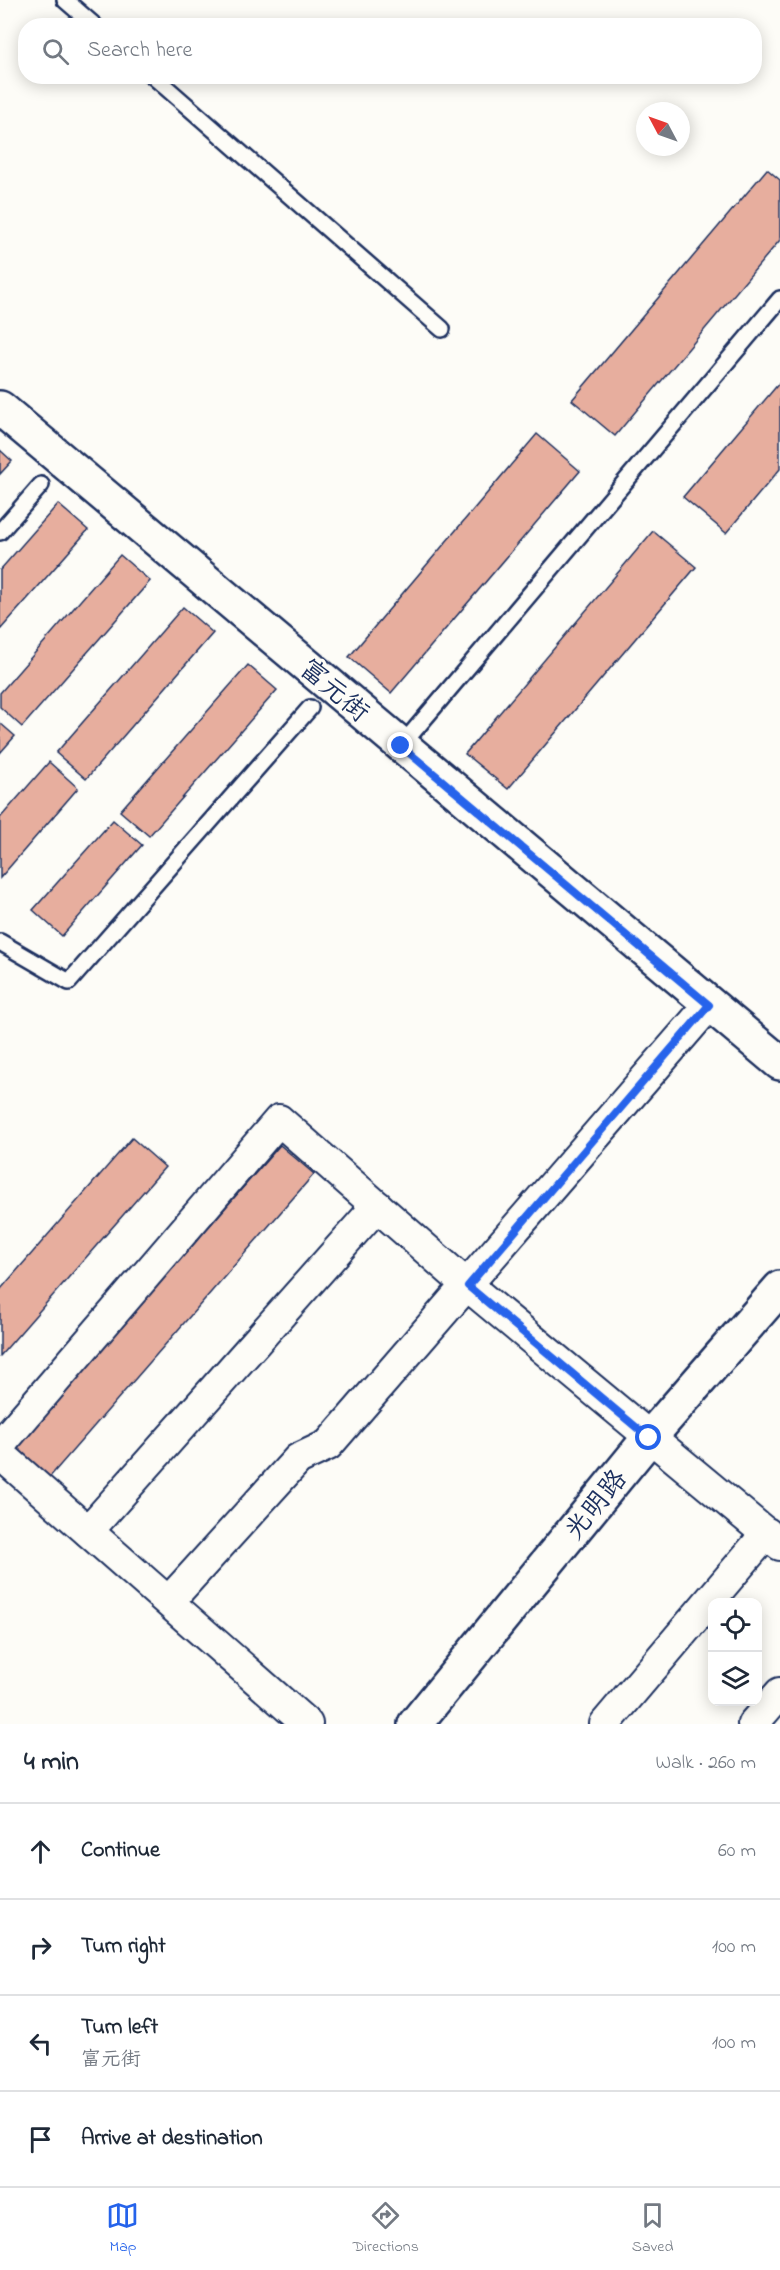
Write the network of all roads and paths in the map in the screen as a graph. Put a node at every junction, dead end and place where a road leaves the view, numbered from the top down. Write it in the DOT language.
graph roads {
  1 [pos="65,0"];
  2 [pos="86,18"];
  3 [pos="162,84"];
  4 [pos="780,299"];
  5 [pos="442,329"];
  6 [pos="0,408"];
  7 [pos="41,484"];
  8 [pos="0,532"];
  9 [pos="310,708"];
  10 [pos="401,746"];
  11 [pos="0,942"];
  12 [pos="709,1005"];
  13 [pos="780,1064"];
  14 [pos="377,1206"];
  15 [pos="468,1286"];
  16 [pos="780,1288"];
  17 [pos="649,1438"];
  18 [pos="0,1444"];
  19 [pos="0,1454"];
  20 [pos="88,1531"];
  21 [pos="774,1539"];
  22 [pos="169,1601"];
  23 [pos="780,1693"];
  24 [pos="307,1724"];
  25 [pos="415,1724"];
  26 [pos="605,1724"];
  27 [pos="753,1724"];
  1 -- 2 [label="lane"];
  3 -- 5 [label="lane"];
  4 -- 10 [label="lane"];
  6 -- 10 [label="street, 富元街"];
  7 -- 8 [label="lane"];
  9 -- 11 [label="lane"];
  10 -- 12 [label="street, 富元街"];
  12 -- 13 [label="street, 富元街"];
  12 -- 15 [label="street"];
  14 -- 15 [label="street"];
  14 -- 18 [label="street"];
  14 -- 20 [label="street"];
  15 -- 17 [label="street"];
  15 -- 22 [label="street"];
  16 -- 17 [label="street, 光明路"];
  17 -- 21 [label="street"];
  17 -- 25 [label="street, 光明路"];
  19 -- 20 [label="street"];
  20 -- 22 [label="street"];
  21 -- 26 [label="street"];
  22 -- 24 [label="street"];
  23 -- 27 [label="street"];
}
